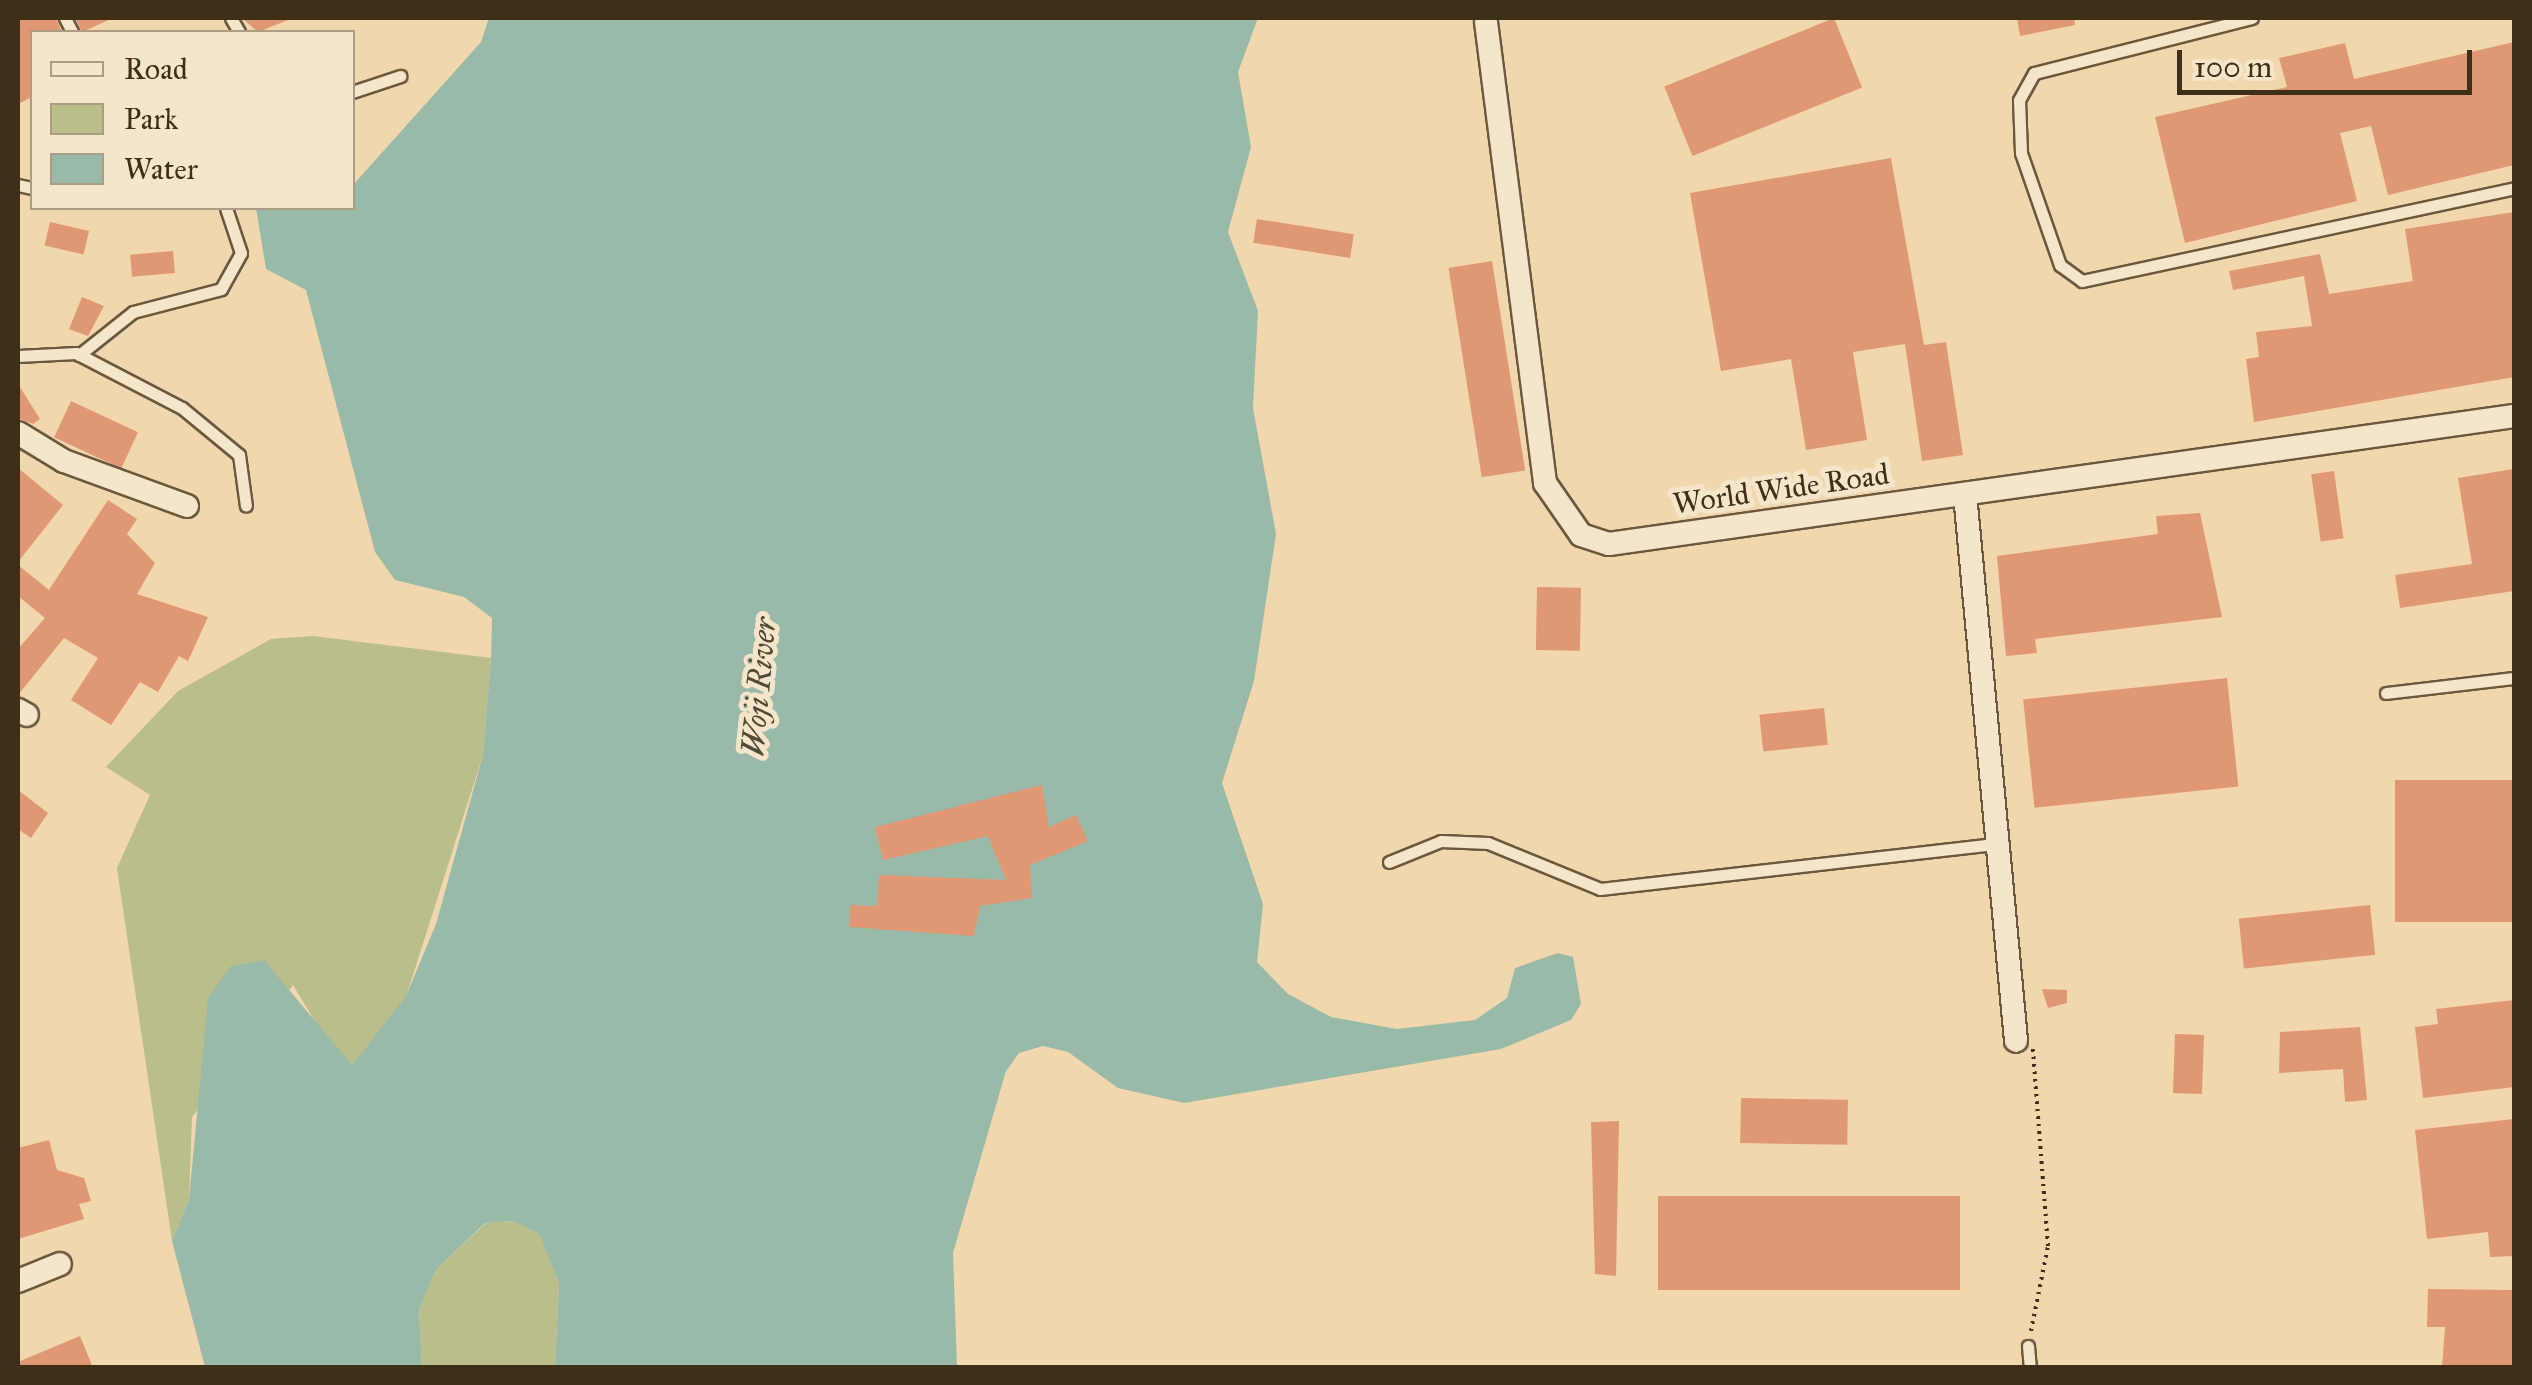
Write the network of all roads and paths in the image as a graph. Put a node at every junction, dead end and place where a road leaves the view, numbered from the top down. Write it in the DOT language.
graph roads {
  1 [pos="2252,18"];
  2 [pos="1486,22"];
  3 [pos="400,76"];
  4 [pos="355,91"];
  5 [pos="2514,188"];
  6 [pos="227,210"];
  7 [pos="79,355"];
  8 [pos="18,356"];
  9 [pos="2514,416"];
  10 [pos="18,433"];
  11 [pos="1965,494"];
  12 [pos="187,506"];
  13 [pos="246,506"];
  14 [pos="2514,678"];
  15 [pos="2386,693"];
  16 [pos="1994,844"];
  17 [pos="1389,862"];
  18 [pos="2016,1040"];
  19 [pos="60,1264"];
  20 [pos="18,1281"];
  21 [pos="2028,1346"];
  22 [pos="2030,1368"];
  1 -- 5 [label="lane"];
  2 -- 11 [label="street, World Wide Road"];
  3 -- 4 [label="lane"];
  6 -- 7 [label="lane"];
  7 -- 8 [label="lane"];
  7 -- 13 [label="lane"];
  9 -- 11 [label="street, World Wide Road"];
  10 -- 12 [label="street"];
  11 -- 16 [label="street"];
  14 -- 15 [label="lane"];
  16 -- 17 [label="lane"];
  16 -- 18 [label="street"];
  18 -- 21 [label="path"];
  19 -- 20 [label="street"];
  21 -- 22 [label="lane"];
}
